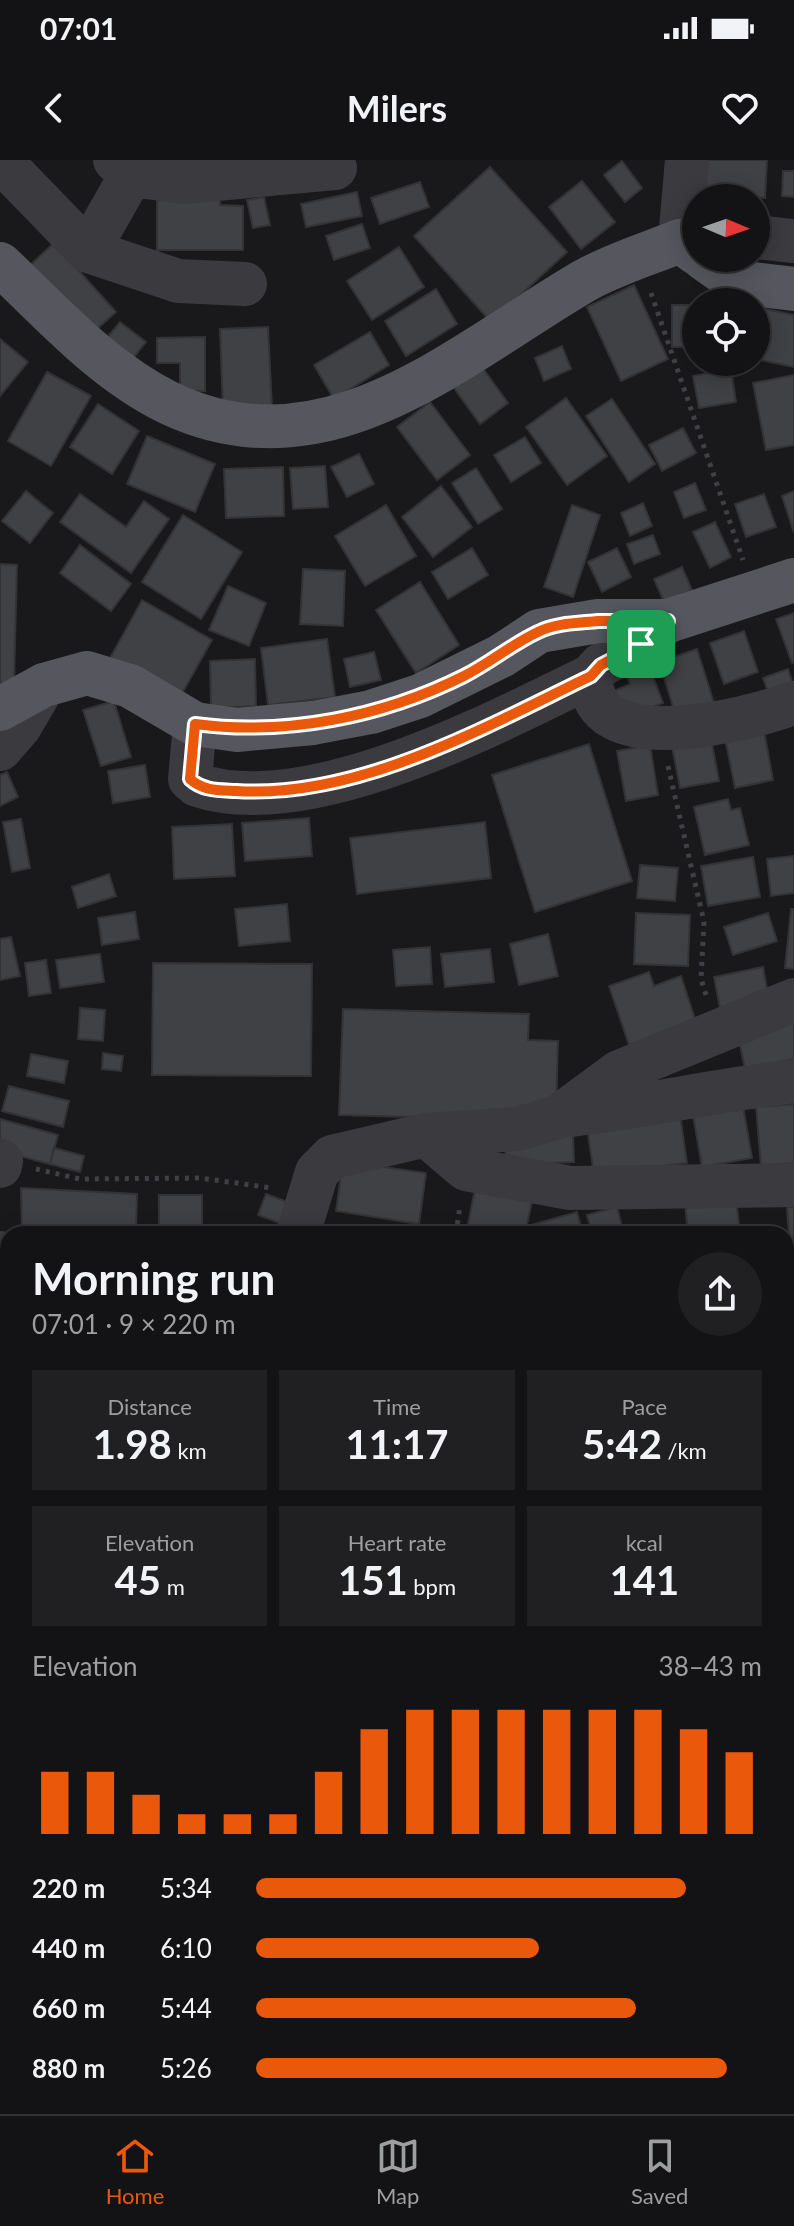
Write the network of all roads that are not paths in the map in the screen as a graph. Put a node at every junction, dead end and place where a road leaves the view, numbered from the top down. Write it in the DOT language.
graph roads {
  1 [pos="0,160"];
  2 [pos="687,160"];
  3 [pos="123,168"];
  4 [pos="335,168"];
  5 [pos="689,184"];
  6 [pos="770,238"];
  7 [pos="794,241"];
  8 [pos="682,250"];
  9 [pos="88,251"];
  10 [pos="0,264"];
  11 [pos="724,272"];
  12 [pos="245,284"];
  13 [pos="794,289"];
  14 [pos="774,586"];
  15 [pos="668,621"];
  16 [pos="591,676"];
  17 [pos="44,685"];
  18 [pos="794,703"];
  19 [pos="0,709"];
  20 [pos="195,724"];
  21 [pos="0,749"];
  22 [pos="794,1000"];
  23 [pos="794,1081"];
  24 [pos="558,1117"];
  25 [pos="426,1135"];
  26 [pos="794,1185"];
  27 [pos="304,1214"];
  1 -- 9 [label="street"];
  2 -- 5 [label="street"];
  3 -- 4 [label="street"];
  3 -- 9 [label="street"];
  6 -- 7 [label="street"];
  8 -- 10 [label="main road"];
  9 -- 12 [label="street"];
  11 -- 13 [label="main road"];
  14 -- 15 [label="main road"];
  15 -- 16 [label="street"];
  15 -- 20 [label="main road"];
  16 -- 18 [label="street"];
  16 -- 20 [label="street"];
  17 -- 19 [label="main road"];
  17 -- 20 [label="main road"];
  17 -- 21 [label="street"];
  22 -- 24 [label="street"];
  23 -- 24 [label="street"];
  24 -- 25 [label="street"];
  25 -- 26 [label="street"];
  25 -- 27 [label="street"];
}
